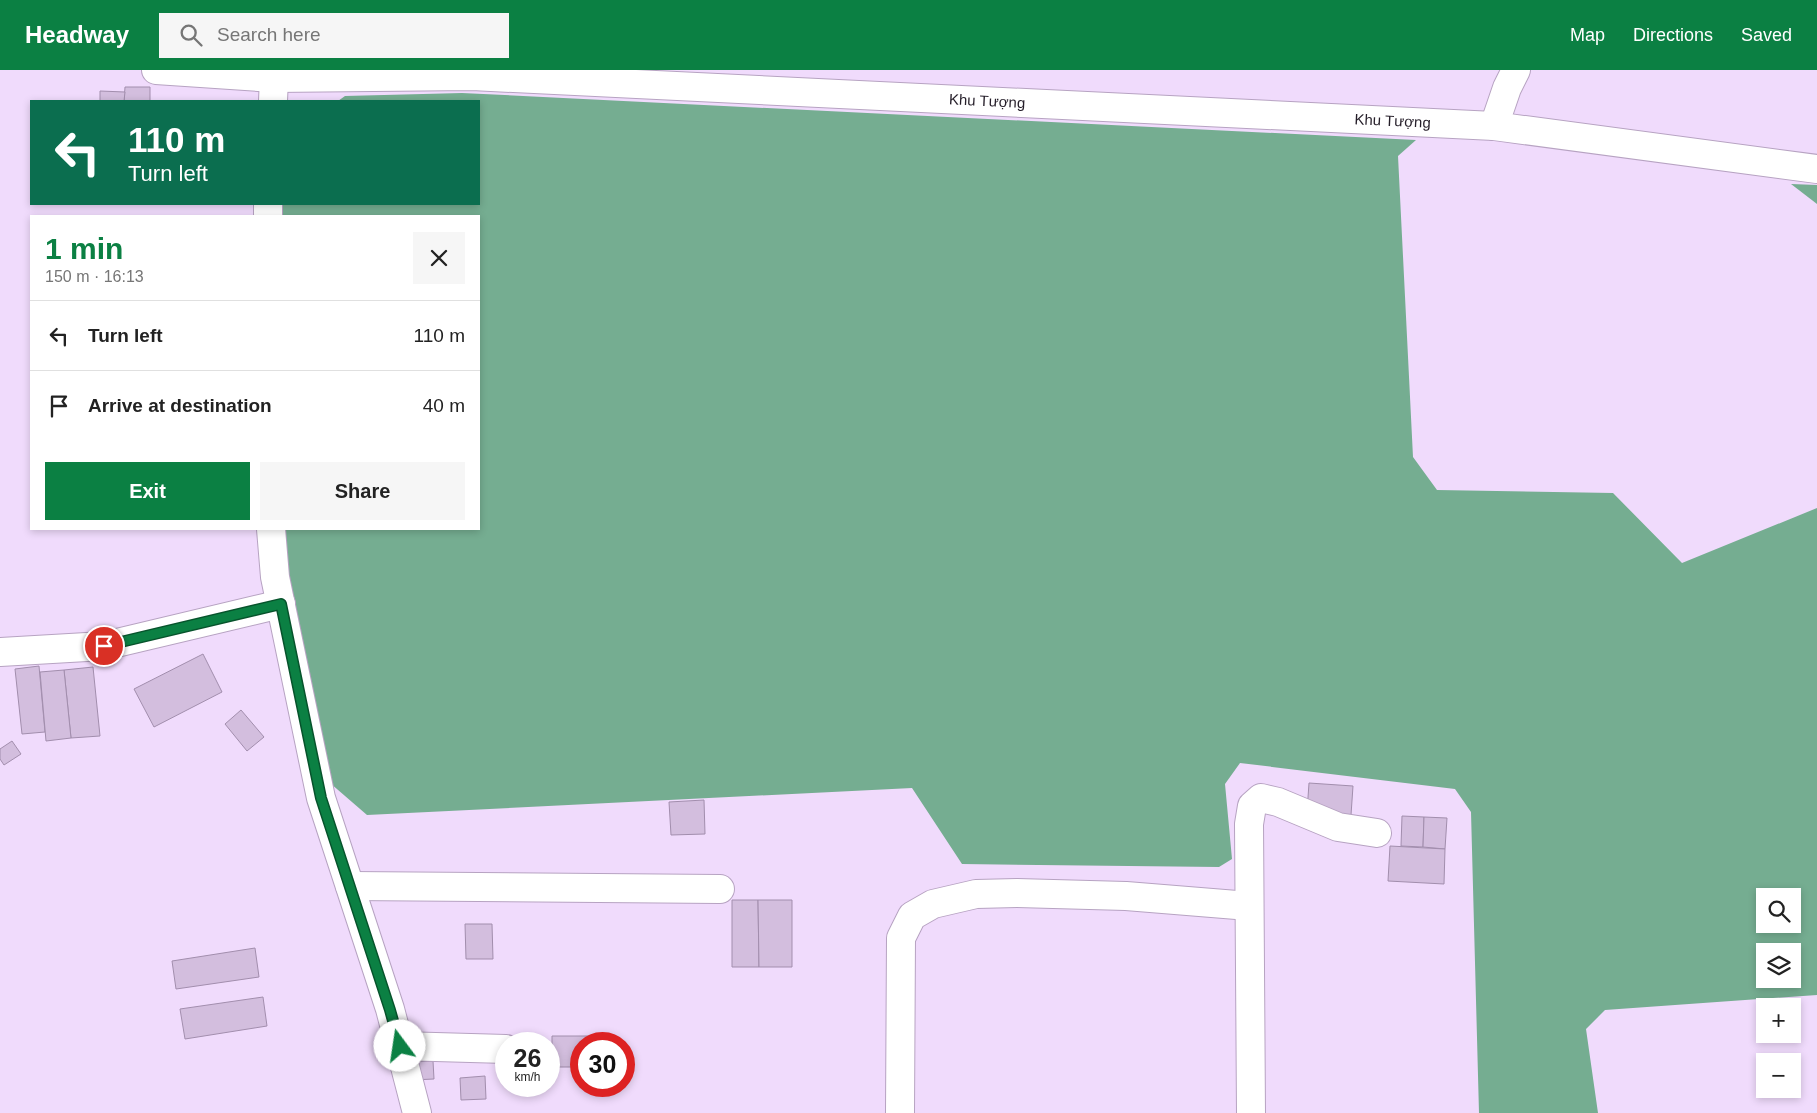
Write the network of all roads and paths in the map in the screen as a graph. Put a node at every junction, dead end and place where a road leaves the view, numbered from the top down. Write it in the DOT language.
graph roads {
  1 [pos="156,70"];
  2 [pos="1516,70"];
  3 [pos="473,73"];
  4 [pos="273,90"];
  5 [pos="1494,126"];
  6 [pos="1817,169"];
  7 [pos="271,530"];
  8 [pos="281,604"];
  9 [pos="0,652"];
  10 [pos="1377,833"];
  11 [pos="350,886"];
  12 [pos="720,889"];
  13 [pos="1249,906"];
  14 [pos="400,1046"];
  15 [pos="495,1049"];
  16 [pos="418,1113"];
  17 [pos="900,1113"];
  18 [pos="1250,1113"];
  1 -- 4 [label="street, Khu Tượng"];
  2 -- 5 [label="street"];
  3 -- 4 [label="street, Khu Tượng"];
  3 -- 5 [label="street, Khu Tượng"];
  5 -- 6 [label="street, Khu Tượng"];
  7 -- 8 [label="street"];
  8 -- 9 [label="street"];
  8 -- 11 [label="street"];
  10 -- 13 [label="street"];
  11 -- 12 [label="street"];
  11 -- 14 [label="street"];
  13 -- 17 [label="street"];
  13 -- 18 [label="street"];
  14 -- 15 [label="street"];
  14 -- 16 [label="street"];
}
